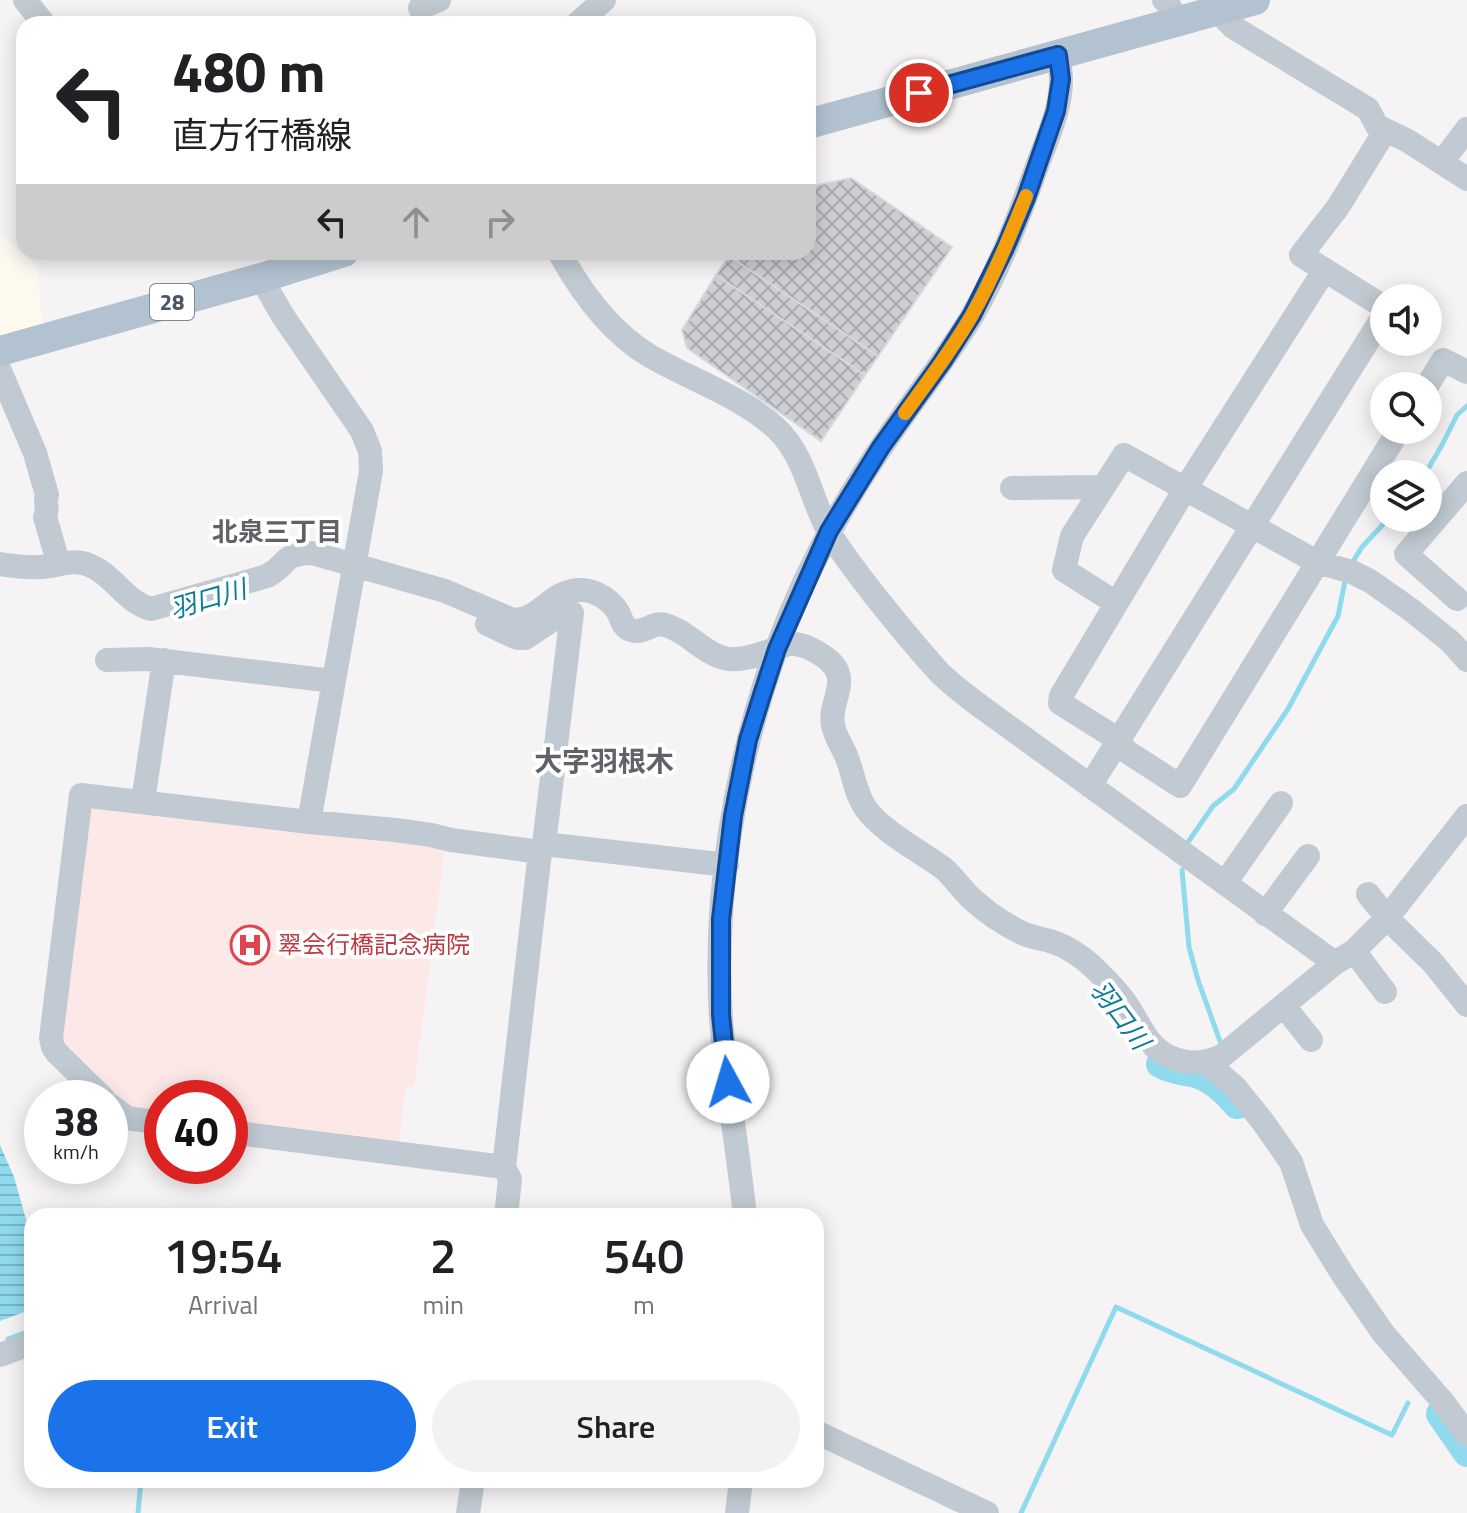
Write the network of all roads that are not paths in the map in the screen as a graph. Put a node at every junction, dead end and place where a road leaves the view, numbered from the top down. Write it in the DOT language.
graph roads {
  1 [pos="25,0"];
  2 [pos="1255,0"];
  3 [pos="1222,9"];
  4 [pos="1170,11"];
  5 [pos="38,16"];
  6 [pos="1058,55"];
  7 [pos="816,122"];
  8 [pos="1467,129"];
  9 [pos="1385,131"];
  10 [pos="1442,162"];
  11 [pos="1467,179"];
  12 [pos="311,260"];
  13 [pos="563,260"];
  14 [pos="1324,271"];
  15 [pos="261,278"];
  16 [pos="1370,299"];
  17 [pos="1370,337"];
  18 [pos="0,351"];
  19 [pos="0,371"];
  20 [pos="1436,372"];
  21 [pos="1467,372"];
  22 [pos="1390,444"];
  23 [pos="1467,483"];
  24 [pos="1103,487"];
  25 [pos="1012,488"];
  26 [pos="1185,489"];
  27 [pos="1251,526"];
  28 [pos="829,531"];
  29 [pos="57,558"];
  30 [pos="1317,562"];
  31 [pos="0,564"];
  32 [pos="354,564"];
  33 [pos="1464,598"];
  34 [pos="467,600"];
  35 [pos="1116,603"];
  36 [pos="777,649"];
  37 [pos="107,660"];
  38 [pos="164,660"];
  39 [pos="1467,660"];
  40 [pos="333,681"];
  41 [pos="1119,740"];
  42 [pos="1090,786"];
  43 [pos="143,801"];
  44 [pos="1281,803"];
  45 [pos="1467,816"];
  46 [pos="309,822"];
  47 [pos="542,848"];
  48 [pos="1308,856"];
  49 [pos="727,865"];
  50 [pos="1225,883"];
  51 [pos="1368,894"];
  52 [pos="1265,914"];
  53 [pos="1387,918"];
  54 [pos="1344,957"];
  55 [pos="1385,992"];
  56 [pos="1467,1005"];
  57 [pos="1284,1006"];
  58 [pos="1311,1040"];
  59 [pos="1207,1063"];
  60 [pos="85,1080"];
  61 [pos="248,1134"];
  62 [pos="504,1167"];
  63 [pos="507,1208"];
  64 [pos="744,1208"];
  65 [pos="24,1346"];
  66 [pos="0,1355"];
  67 [pos="1467,1435"];
  68 [pos="824,1436"];
  69 [pos="472,1488"];
  70 [pos="740,1488"];
  71 [pos="468,1513"];
  72 [pos="737,1513"];
  73 [pos="987,1513"];
  1 -- 5 [label="street"];
  2 -- 3 [label="main road"];
  3 -- 4 [label="main road"];
  3 -- 9 [label="street"];
  4 -- 6 [label="main road"];
  6 -- 7 [label="main road"];
  6 -- 28 [label="street"];
  8 -- 10 [label="street"];
  9 -- 10 [label="street"];
  9 -- 14 [label="street"];
  10 -- 11 [label="street"];
  12 -- 15 [label="main road, 28"];
  13 -- 28 [label="street"];
  14 -- 16 [label="street"];
  14 -- 26 [label="street"];
  15 -- 18 [label="main road, 28"];
  15 -- 32 [label="street"];
  17 -- 27 [label="street"];
  19 -- 29 [label="street"];
  20 -- 21 [label="street"];
  22 -- 30 [label="street"];
  23 -- 33 [label="street"];
  24 -- 25 [label="street"];
  24 -- 26 [label="street"];
  24 -- 35 [label="street"];
  26 -- 27 [label="street"];
  26 -- 35 [label="street"];
  27 -- 30 [label="street"];
  27 -- 41 [label="street"];
  28 -- 36 [label="street"];
  28 -- 42 [label="street"];
  30 -- 39 [label="street"];
  30 -- 41 [label="street"];
  31 -- 32 [label="street"];
  32 -- 34 [label="street"];
  32 -- 40 [label="street"];
  34 -- 36 [label="street"];
  34 -- 47 [label="street"];
  35 -- 41 [label="street"];
  36 -- 49 [label="street"];
  36 -- 59 [label="street"];
  37 -- 38 [label="street"];
  38 -- 40 [label="street"];
  38 -- 43 [label="street"];
  40 -- 46 [label="street"];
  41 -- 42 [label="street"];
  42 -- 50 [label="street"];
  43 -- 46 [label="street"];
  43 -- 60 [label="street"];
  44 -- 50 [label="street"];
  45 -- 53 [label="street"];
  46 -- 47 [label="street"];
  47 -- 49 [label="street"];
  47 -- 62 [label="street"];
  48 -- 52 [label="street"];
  49 -- 64 [label="street"];
  50 -- 52 [label="street"];
  51 -- 53 [label="street"];
  52 -- 54 [label="street"];
  53 -- 54 [label="street"];
  53 -- 56 [label="street"];
  54 -- 55 [label="street"];
  54 -- 57 [label="street"];
  57 -- 58 [label="street"];
  57 -- 59 [label="street"];
  59 -- 67 [label="street"];
  61 -- 62 [label="street"];
  62 -- 63 [label="street"];
  65 -- 66 [label="street"];
  68 -- 73 [label="street"];
  69 -- 71 [label="street"];
  70 -- 72 [label="street"];
}
